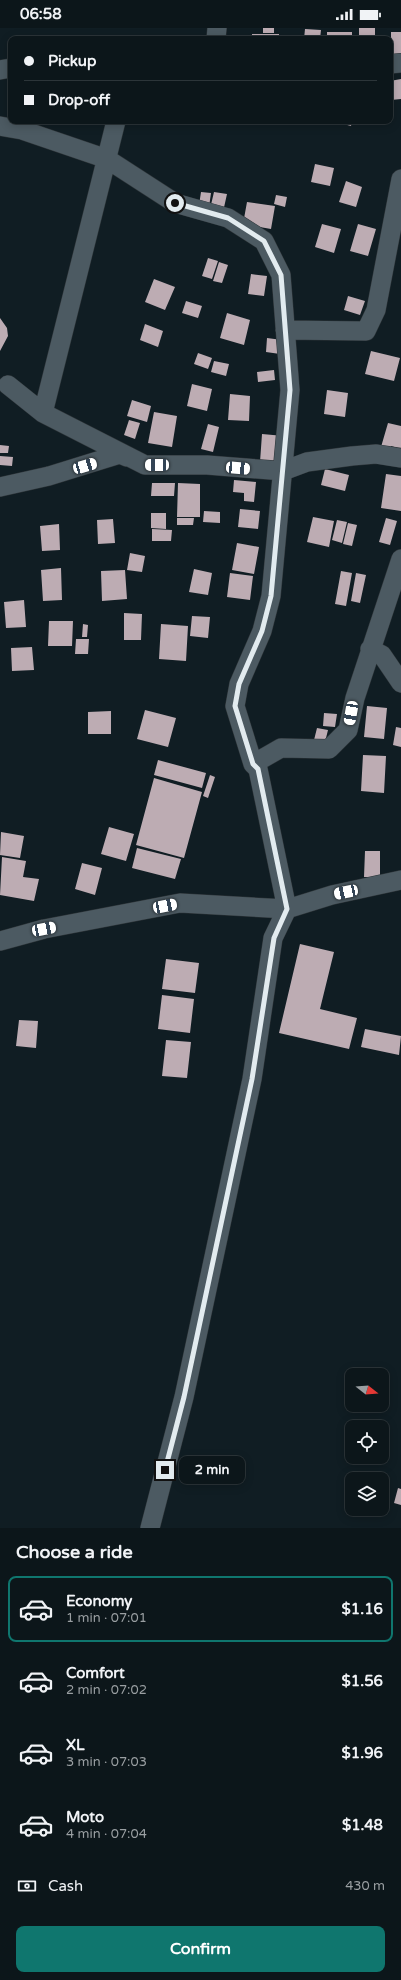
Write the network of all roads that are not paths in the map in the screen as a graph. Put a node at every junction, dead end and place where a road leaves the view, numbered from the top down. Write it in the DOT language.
graph roads {
  1 [pos="115,124"];
  2 [pos="0,126"];
  3 [pos="107,159"];
  4 [pos="401,179"];
  5 [pos="285,330"];
  6 [pos="8,384"];
  7 [pos="43,413"];
  8 [pos="401,458"];
  9 [pos="145,465"];
  10 [pos="283,471"];
  11 [pos="0,487"];
  12 [pos="401,560"];
  13 [pos="370,649"];
  14 [pos="401,683"];
  15 [pos="253,764"];
  16 [pos="401,880"];
  17 [pos="287,909"];
  18 [pos="0,941"];
  19 [pos="150,1528"];
  1 -- 3 [label="street"];
  2 -- 3 [label="street"];
  3 -- 5 [label="street"];
  3 -- 7 [label="street"];
  4 -- 5 [label="street"];
  5 -- 10 [label="street"];
  6 -- 7 [label="street"];
  7 -- 9 [label="street"];
  8 -- 10 [label="street"];
  9 -- 10 [label="street"];
  9 -- 11 [label="street"];
  10 -- 15 [label="street"];
  12 -- 13 [label="street"];
  13 -- 14 [label="street"];
  13 -- 15 [label="street"];
  15 -- 17 [label="street"];
  16 -- 17 [label="street"];
  17 -- 18 [label="street"];
  17 -- 19 [label="street"];
}
